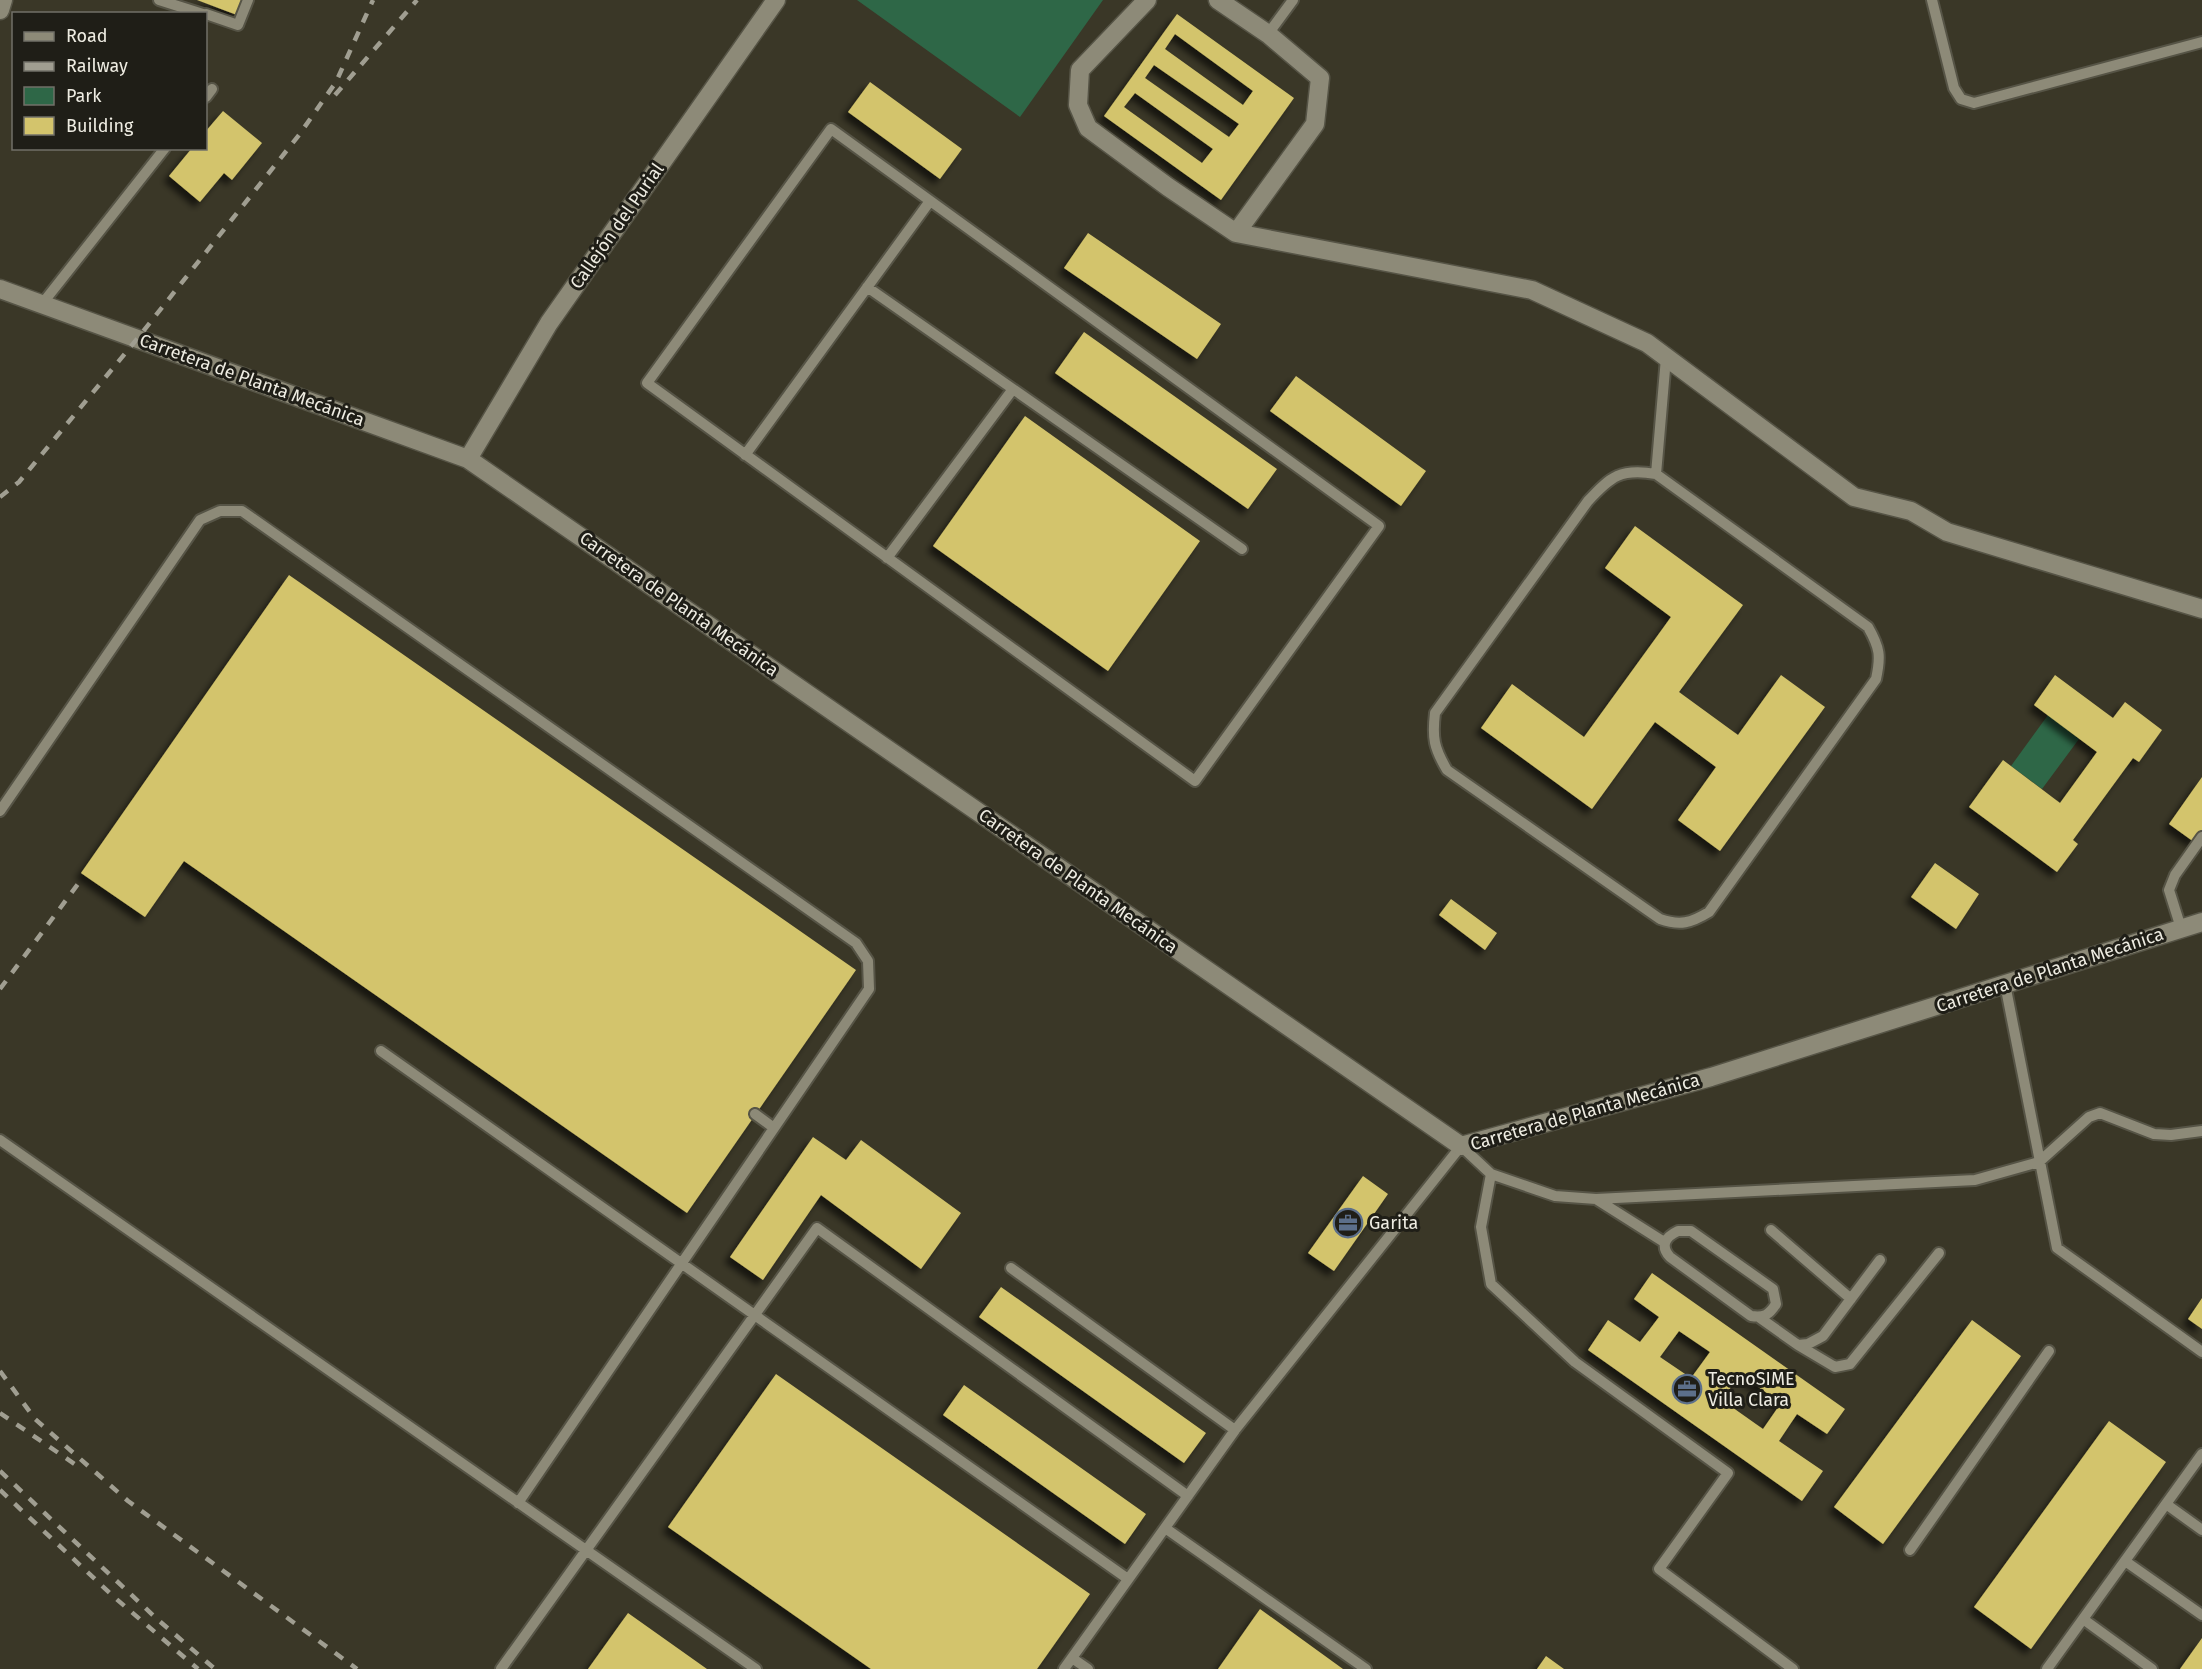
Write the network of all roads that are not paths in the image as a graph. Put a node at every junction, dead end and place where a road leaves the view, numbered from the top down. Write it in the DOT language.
graph roads {
  1 [pos="3,0"];
  2 [pos="248,0"];
  3 [pos="776,0"];
  4 [pos="1147,0"];
  5 [pos="1218,0"];
  6 [pos="1293,0"];
  7 [pos="1932,0"];
  8 [pos="163,1"];
  9 [pos="0,10"];
  10 [pos="198,12"];
  11 [pos="207,15"];
  12 [pos="1268,34"];
  13 [pos="2202,42"];
  14 [pos="163,150"];
  15 [pos="930,201"];
  16 [pos="1236,233"];
  17 [pos="867,287"];
  18 [pos="0,289"];
  19 [pos="42,304"];
  20 [pos="1666,358"];
  21 [pos="1013,389"];
  22 [pos="745,455"];
  23 [pos="468,459"];
  24 [pos="1656,474"];
  25 [pos="1242,549"];
  26 [pos="887,558"];
  27 [pos="2202,609"];
  28 [pos="0,811"];
  29 [pos="2202,837"];
  30 [pos="2202,922"];
  31 [pos="2181,928"];
  32 [pos="2005,984"];
  33 [pos="381,1051"];
  34 [pos="755,1114"];
  35 [pos="774,1128"];
  36 [pos="2202,1131"];
  37 [pos="0,1140"];
  38 [pos="1461,1146"];
  39 [pos="2039,1162"];
  40 [pos="1491,1174"];
  41 [pos="1596,1199"];
  42 [pos="1770,1230"];
  43 [pos="1664,1242"];
  44 [pos="1939,1253"];
  45 [pos="1880,1260"];
  46 [pos="682,1263"];
  47 [pos="1011,1268"];
  48 [pos="1851,1299"];
  49 [pos="754,1315"];
  50 [pos="1760,1318"];
  51 [pos="1798,1345"];
  52 [pos="2049,1351"];
  53 [pos="2202,1352"];
  54 [pos="1235,1430"];
  55 [pos="2202,1455"];
  56 [pos="1188,1496"];
  57 [pos="518,1503"];
  58 [pos="2166,1504"];
  59 [pos="1166,1528"];
  60 [pos="2202,1530"];
  61 [pos="586,1550"];
  62 [pos="1910,1550"];
  63 [pos="2125,1561"];
  64 [pos="1128,1580"];
  65 [pos="2202,1615"];
  66 [pos="2083,1619"];
  67 [pos="1072,1658"];
  68 [pos="501,1669"];
  69 [pos="756,1669"];
  70 [pos="1064,1669"];
  71 [pos="1088,1669"];
  72 [pos="1366,1669"];
  73 [pos="1793,1669"];
  74 [pos="2047,1669"];
  75 [pos="2152,1669"];
  1 -- 9 [label="street"];
  2 -- 11 [label="lane"];
  3 -- 23 [label="street, Callejón del Purial"];
  4 -- 16 [label="street"];
  5 -- 12 [label="street"];
  6 -- 12 [label="lane"];
  7 -- 13 [label="lane"];
  8 -- 10 [label="lane"];
  12 -- 16 [label="street"];
  14 -- 19 [label="lane"];
  15 -- 17 [label="lane"];
  15 -- 22 [label="lane"];
  15 -- 26 [label="lane"];
  16 -- 20 [label="street"];
  17 -- 21 [label="lane"];
  17 -- 22 [label="lane"];
  18 -- 19 [label="street, Carretera de Planta Mecánica"];
  19 -- 23 [label="street, Carretera de Planta Mecánica"];
  20 -- 24 [label="lane"];
  20 -- 27 [label="street"];
  21 -- 25 [label="lane"];
  21 -- 26 [label="lane"];
  22 -- 26 [label="lane"];
  23 -- 38 [label="street, Carretera de Planta Mecánica"];
  24 -- 24 [label="lane"];
  28 -- 35 [label="lane"];
  29 -- 31 [label="lane"];
  30 -- 31 [label="street, Carretera de Planta Mecánica"];
  31 -- 32 [label="street, Carretera de Planta Mecánica"];
  32 -- 38 [label="street, Carretera de Planta Mecánica"];
  32 -- 39 [label="lane"];
  33 -- 46 [label="lane"];
  34 -- 35 [label="lane"];
  35 -- 46 [label="lane"];
  36 -- 39 [label="lane"];
  37 -- 57 [label="lane"];
  38 -- 40 [label="lane"];
  38 -- 54 [label="lane"];
  39 -- 41 [label="lane"];
  39 -- 53 [label="lane"];
  40 -- 41 [label="lane"];
  40 -- 73 [label="lane"];
  41 -- 43 [label="lane"];
  42 -- 48 [label="lane"];
  43 -- 50 [label="lane"];
  43 -- 50 [label="lane"];
  44 -- 51 [label="lane"];
  45 -- 48 [label="lane"];
  46 -- 49 [label="lane"];
  46 -- 57 [label="lane"];
  47 -- 54 [label="lane"];
  48 -- 51 [label="lane"];
  49 -- 56 [label="lane"];
  49 -- 61 [label="lane"];
  49 -- 64 [label="lane"];
  50 -- 51 [label="lane"];
  52 -- 62 [label="lane"];
  54 -- 56 [label="lane"];
  55 -- 58 [label="lane"];
  56 -- 59 [label="lane"];
  57 -- 61 [label="lane"];
  58 -- 60 [label="lane"];
  58 -- 63 [label="lane"];
  59 -- 64 [label="lane"];
  59 -- 72 [label="lane"];
  61 -- 68 [label="lane"];
  61 -- 69 [label="lane"];
  63 -- 65 [label="lane"];
  63 -- 66 [label="lane"];
  64 -- 67 [label="lane"];
  66 -- 74 [label="lane"];
  66 -- 75 [label="lane"];
  67 -- 70 [label="lane"];
  67 -- 71 [label="lane"];
}
